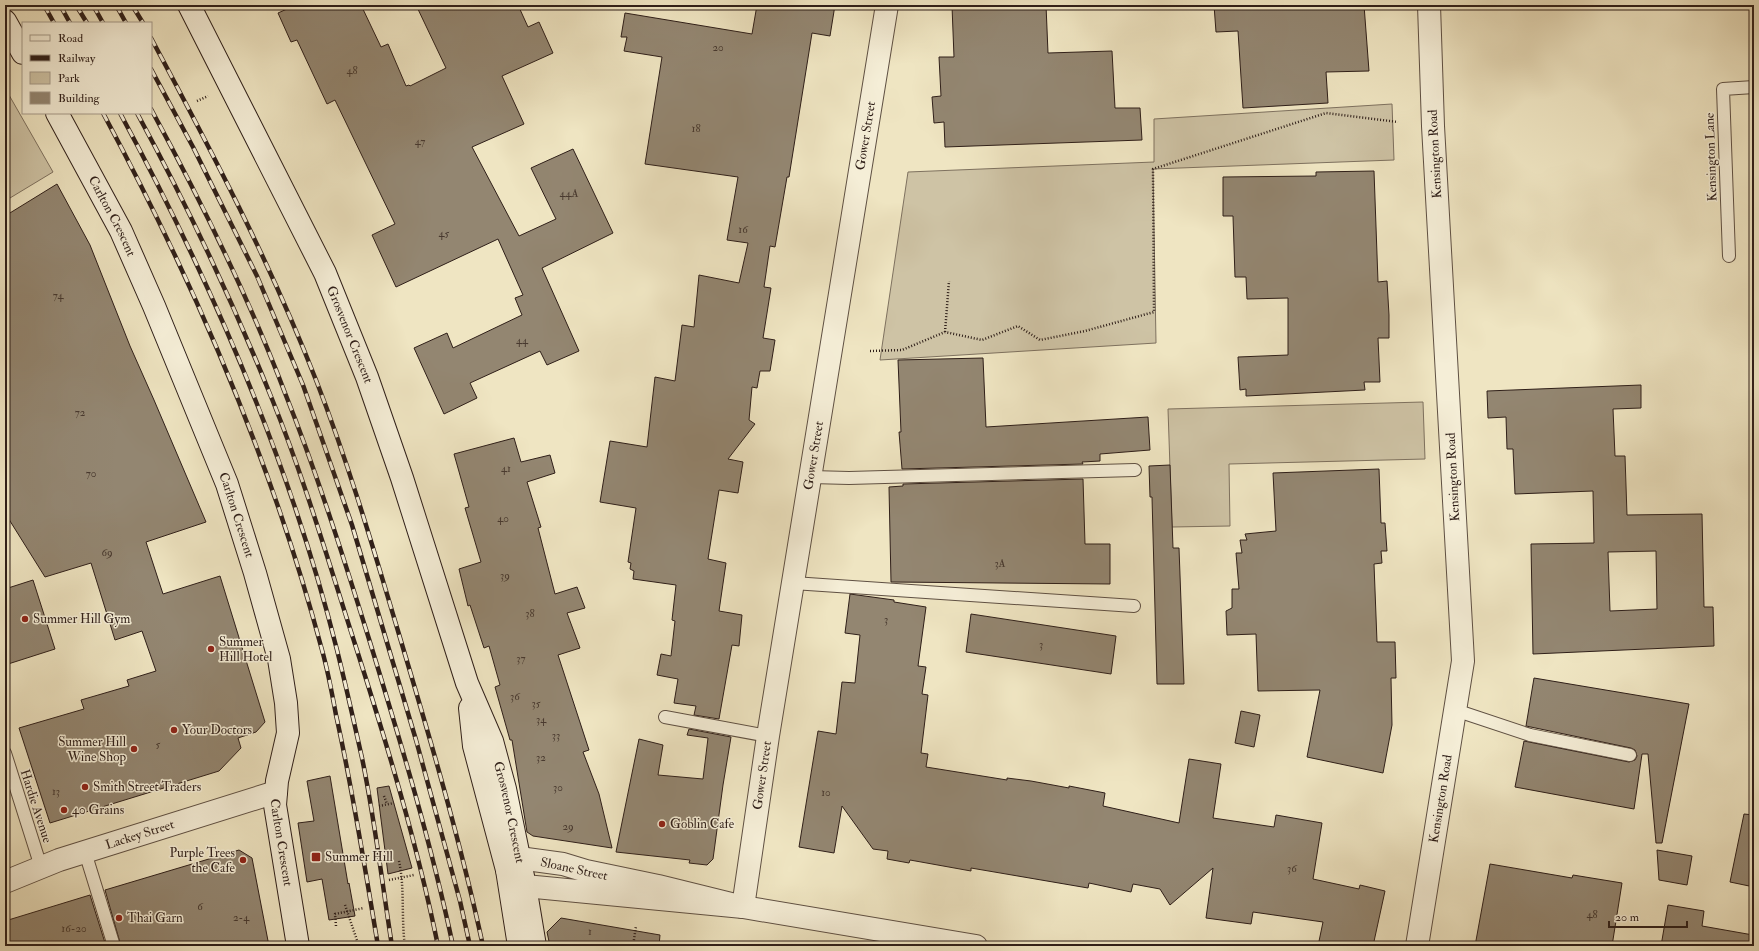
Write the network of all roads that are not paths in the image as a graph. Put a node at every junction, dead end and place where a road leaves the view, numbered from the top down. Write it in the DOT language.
graph roads {
  1 [pos="189,5"];
  2 [pos="887,5"];
  3 [pos="1429,5"];
  4 [pos="5,21"];
  5 [pos="22,51"];
  6 [pos="1754,87"];
  7 [pos="58,114"];
  8 [pos="1730,256"];
  9 [pos="1135,470"];
  10 [pos="811,477"];
  11 [pos="793,583"];
  12 [pos="1134,606"];
  13 [pos="1455,710"];
  14 [pos="664,717"];
  15 [pos="768,736"];
  16 [pos="5,754"];
  17 [pos="1630,755"];
  18 [pos="276,792"];
  19 [pos="85,852"];
  20 [pos="512,864"];
  21 [pos="41,867"];
  22 [pos="5,882"];
  23 [pos="525,886"];
  24 [pos="743,907"];
  25 [pos="114,946"];
  26 [pos="298,946"];
  27 [pos="519,946"];
  28 [pos="535,946"];
  29 [pos="976,946"];
  30 [pos="1417,946"];
  1 -- 20 [label="street, Grosvenor Crescent"];
  2 -- 10 [label="street, Gower Street"];
  3 -- 13 [label="street, Kensington Road"];
  4 -- 5 [label="street"];
  6 -- 8 [label="lane, Kensington Lane"];
  7 -- 18 [label="street, Carlton Crescent"];
  9 -- 10 [label="lane"];
  10 -- 11 [label="street, Gower Street"];
  11 -- 12 [label="lane"];
  11 -- 15 [label="street, Gower Street"];
  13 -- 17 [label="lane"];
  13 -- 30 [label="street, Kensington Road"];
  14 -- 15 [label="lane"];
  15 -- 24 [label="street, Gower Street"];
  16 -- 21 [label="lane, Hardie Avenue"];
  18 -- 19 [label="street, Lackey Street"];
  18 -- 26 [label="street, Carlton Crescent"];
  19 -- 21 [label="street, Lackey Street"];
  19 -- 25 [label="lane"];
  20 -- 23 [label="street, Grosvenor Crescent"];
  20 -- 24 [label="street, Sloane Street"];
  20 -- 27 [label="street, Grosvenor Crescent"];
  21 -- 22 [label="street, Lackey Street"];
  23 -- 24 [label="street, Sloane Street"];
  23 -- 28 [label="street, Grosvenor Crescent"];
  24 -- 29 [label="street, Sloane Street"];
}
